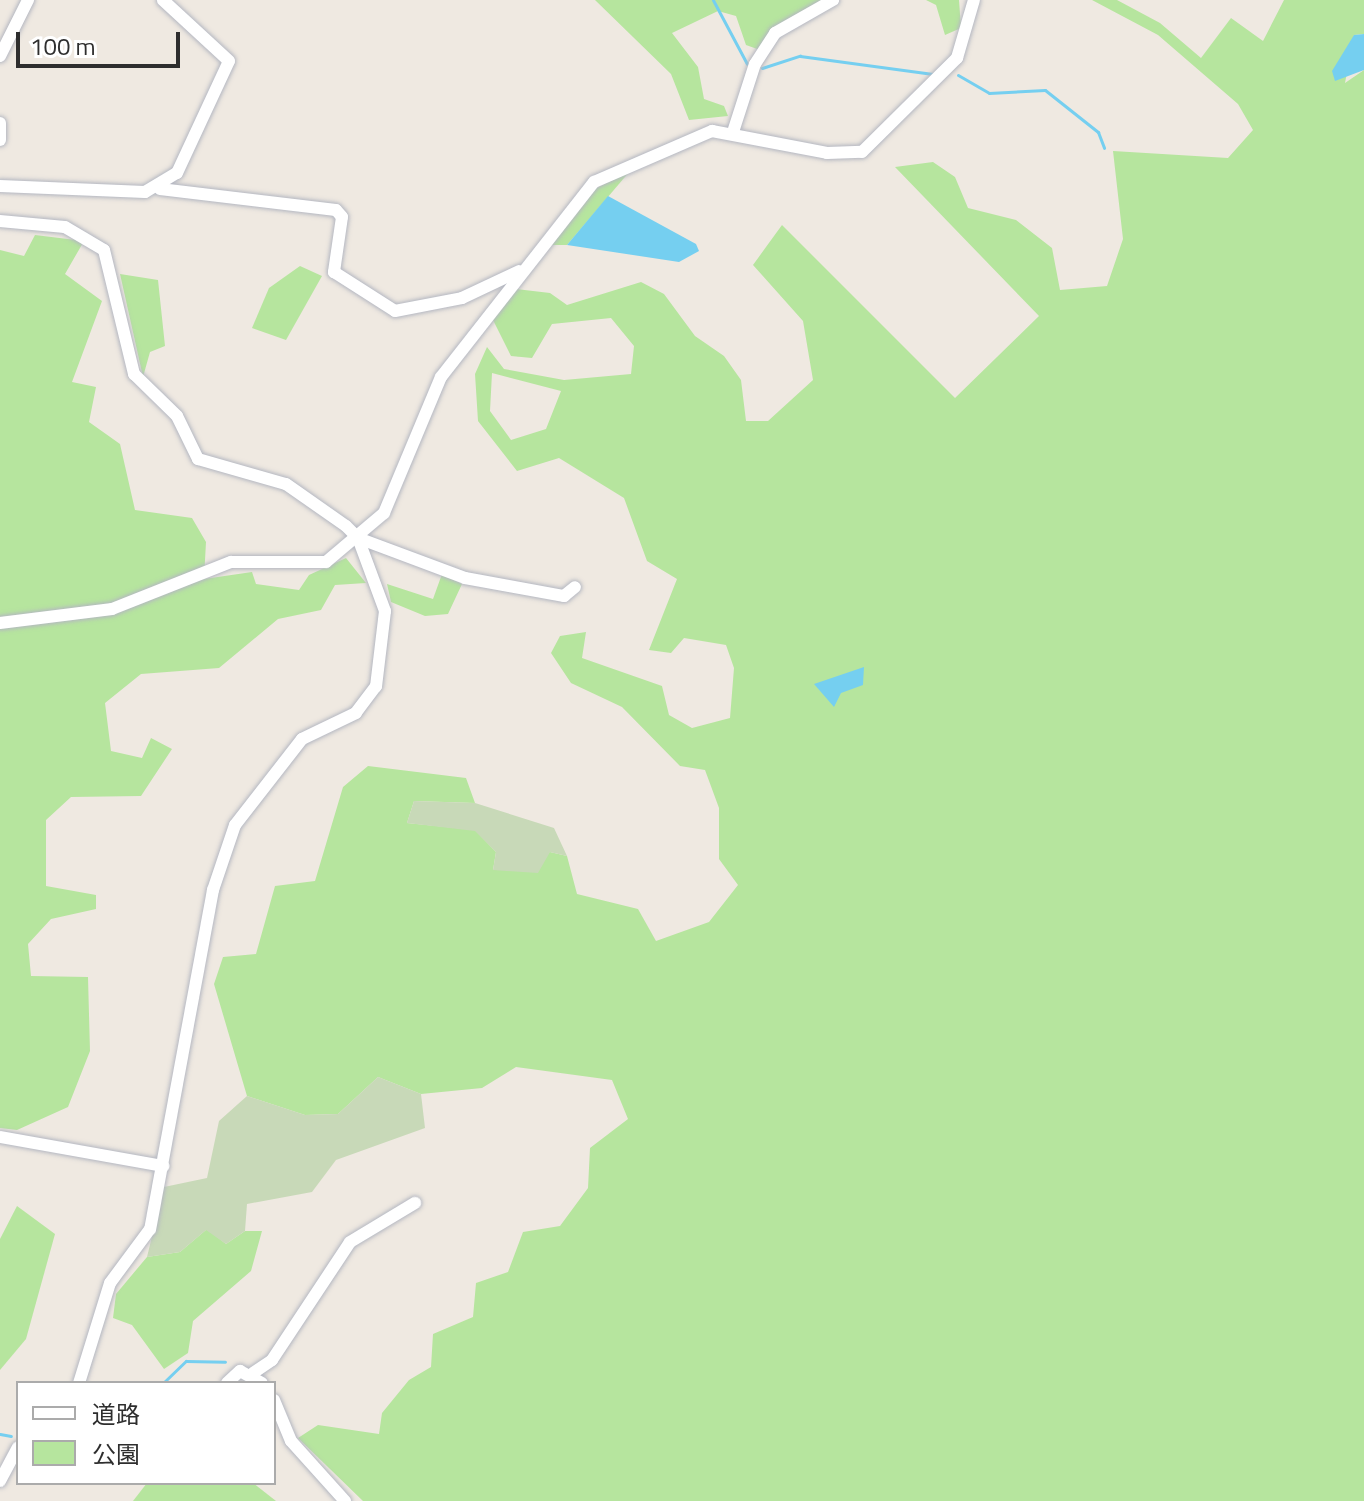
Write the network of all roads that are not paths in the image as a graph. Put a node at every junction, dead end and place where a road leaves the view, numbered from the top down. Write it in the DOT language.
graph roads {
  1 [pos="28,0"];
  2 [pos="163,0"];
  3 [pos="833,0"];
  4 [pos="974,0"];
  5 [pos="0,56"];
  6 [pos="0,123"];
  7 [pos="733,132"];
  8 [pos="0,140"];
  9 [pos="0,186"];
  10 [pos="160,189"];
  11 [pos="0,221"];
  12 [pos="519,271"];
  13 [pos="358,538"];
  14 [pos="575,587"];
  15 [pos="0,623"];
  16 [pos="0,1137"];
  17 [pos="163,1166"];
  18 [pos="415,1203"];
  19 [pos="257,1378"];
  20 [pos="80,1381"];
  21 [pos="228,1381"];
  22 [pos="276,1405"];
  23 [pos="16,1451"];
  24 [pos="0,1481"];
  25 [pos="345,1501"];
  1 -- 5 [label="street"];
  2 -- 10 [label="street"];
  3 -- 7 [label="street"];
  4 -- 7 [label="street"];
  6 -- 8 [label="street"];
  7 -- 12 [label="street"];
  9 -- 10 [label="street"];
  10 -- 12 [label="street"];
  11 -- 13 [label="street"];
  12 -- 13 [label="street"];
  13 -- 14 [label="street"];
  13 -- 15 [label="street"];
  13 -- 17 [label="street"];
  16 -- 17 [label="street"];
  17 -- 20 [label="street"];
  18 -- 19 [label="street"];
  19 -- 21 [label="street"];
  22 -- 25 [label="street"];
  23 -- 24 [label="street"];
}
